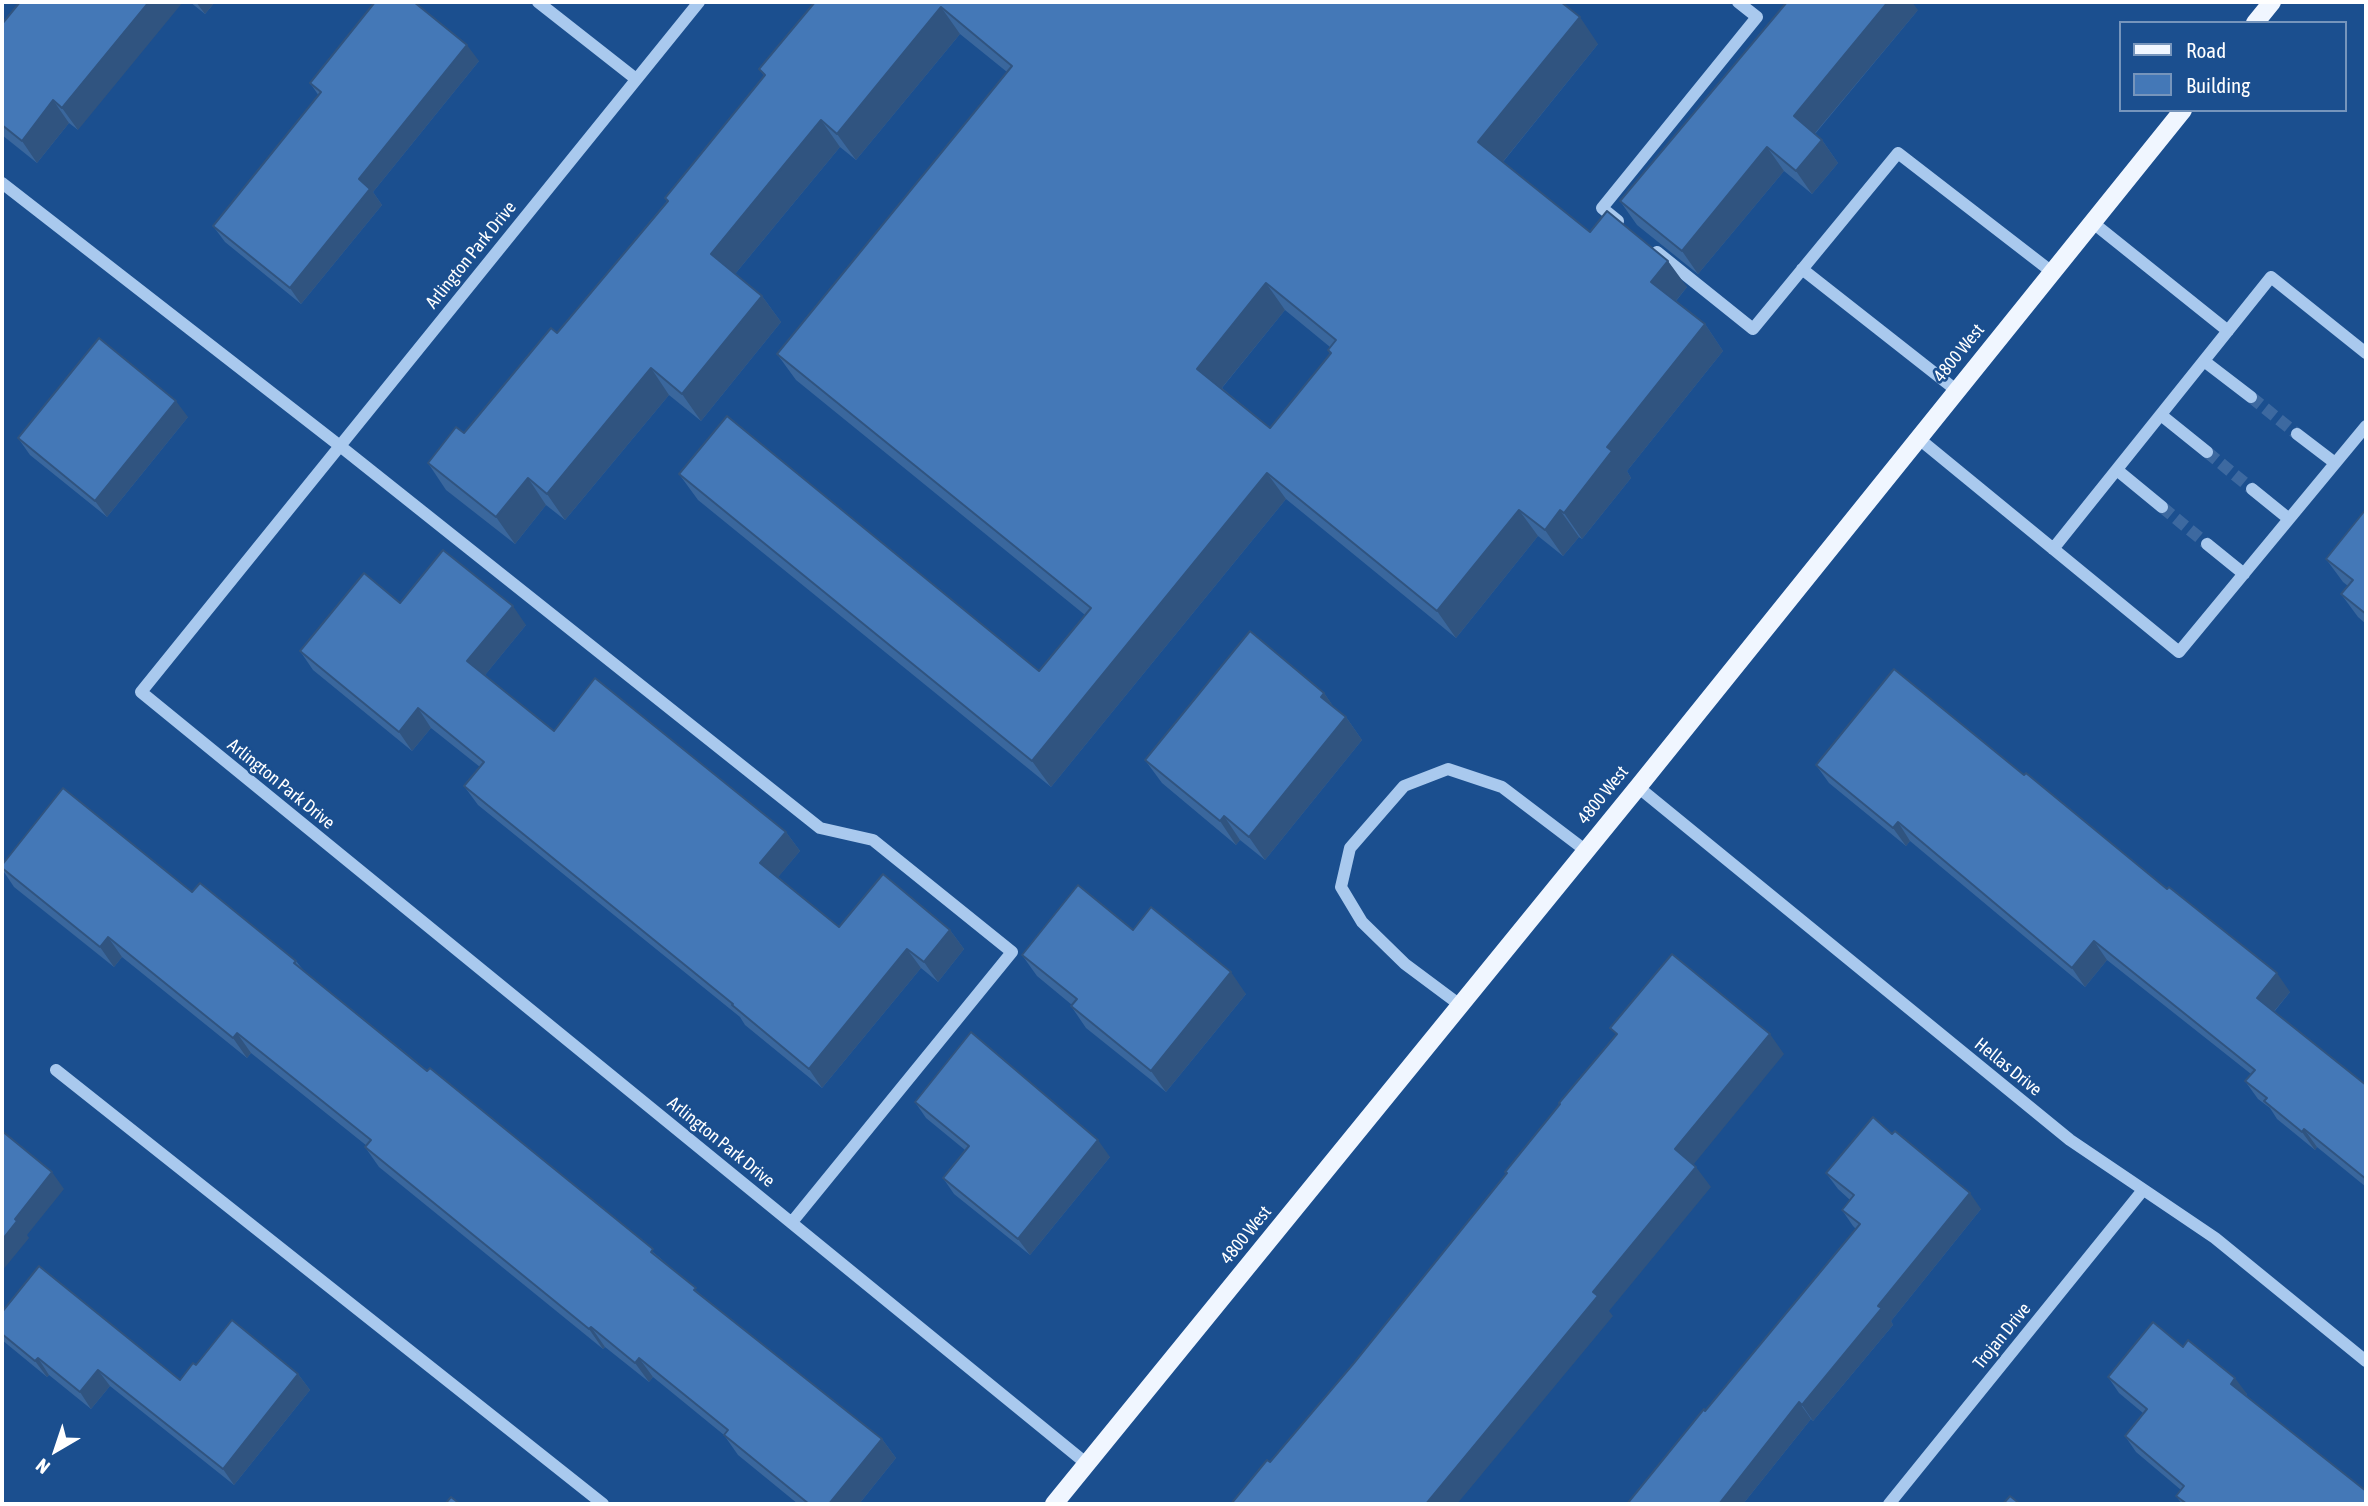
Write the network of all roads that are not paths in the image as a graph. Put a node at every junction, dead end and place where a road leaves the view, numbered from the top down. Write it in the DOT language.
graph roads {
  1 [pos="538,2"];
  2 [pos="699,2"];
  3 [pos="1738,2"];
  4 [pos="2272,2"];
  5 [pos="2257,21"];
  6 [pos="636,79"];
  7 [pos="2181,112"];
  8 [pos="2,183"];
  9 [pos="2092,222"];
  10 [pos="1624,225"];
  11 [pos="1645,242"];
  12 [pos="1802,269"];
  13 [pos="2052,272"];
  14 [pos="2228,331"];
  15 [pos="2366,353"];
  16 [pos="2204,361"];
  17 [pos="1956,390"];
  18 [pos="2251,397"];
  19 [pos="2161,415"];
  20 [pos="2366,426"];
  21 [pos="2297,434"];
  22 [pos="1918,438"];
  23 [pos="340,446"];
  24 [pos="2207,452"];
  25 [pos="2335,463"];
  26 [pos="2117,470"];
  27 [pos="2252,489"];
  28 [pos="2162,507"];
  29 [pos="2289,519"];
  30 [pos="2207,544"];
  31 [pos="2053,549"];
  32 [pos="2244,574"];
  33 [pos="1638,787"];
  34 [pos="1585,850"];
  35 [pos="1460,1005"];
  36 [pos="56,1070"];
  37 [pos="2143,1190"];
  38 [pos="792,1222"];
  39 [pos="2366,1361"];
  40 [pos="1087,1464"];
  41 [pos="603,1504"];
  42 [pos="1054,1504"];
  43 [pos="1889,1504"];
  1 -- 6 [label="street"];
  2 -- 6 [label="street, Arlington Park Drive"];
  3 -- 10 [label="street"];
  4 -- 5 [label="main road"];
  6 -- 23 [label="street, Arlington Park Drive"];
  7 -- 9 [label="main road, 4800 West"];
  8 -- 23 [label="street"];
  9 -- 13 [label="main road, 4800 West"];
  9 -- 14 [label="street"];
  11 -- 12 [label="street"];
  12 -- 13 [label="street"];
  12 -- 17 [label="street"];
  13 -- 17 [label="main road, 4800 West"];
  14 -- 15 [label="street"];
  14 -- 16 [label="street"];
  16 -- 18 [label="street"];
  16 -- 19 [label="street"];
  17 -- 22 [label="main road, 4800 West"];
  19 -- 24 [label="street"];
  19 -- 26 [label="street"];
  20 -- 25 [label="street"];
  21 -- 25 [label="street"];
  22 -- 31 [label="street"];
  22 -- 33 [label="main road, 4800 West"];
  23 -- 38 [label="street, Arlington Park Drive"];
  23 -- 38 [label="street"];
  25 -- 29 [label="street"];
  26 -- 28 [label="street"];
  26 -- 31 [label="street"];
  27 -- 29 [label="street"];
  29 -- 32 [label="street"];
  30 -- 32 [label="street"];
  31 -- 32 [label="street"];
  33 -- 34 [label="main road, 4800 West"];
  33 -- 37 [label="street, Hellas Drive"];
  34 -- 35 [label="main road, 4800 West"];
  34 -- 35 [label="street"];
  35 -- 40 [label="main road, 4800 West"];
  36 -- 41 [label="street"];
  37 -- 39 [label="street, Hellas Drive"];
  37 -- 43 [label="street, Trojan Drive"];
  38 -- 40 [label="street, Arlington Park Drive"];
  40 -- 42 [label="main road, 4800 West"];
}
